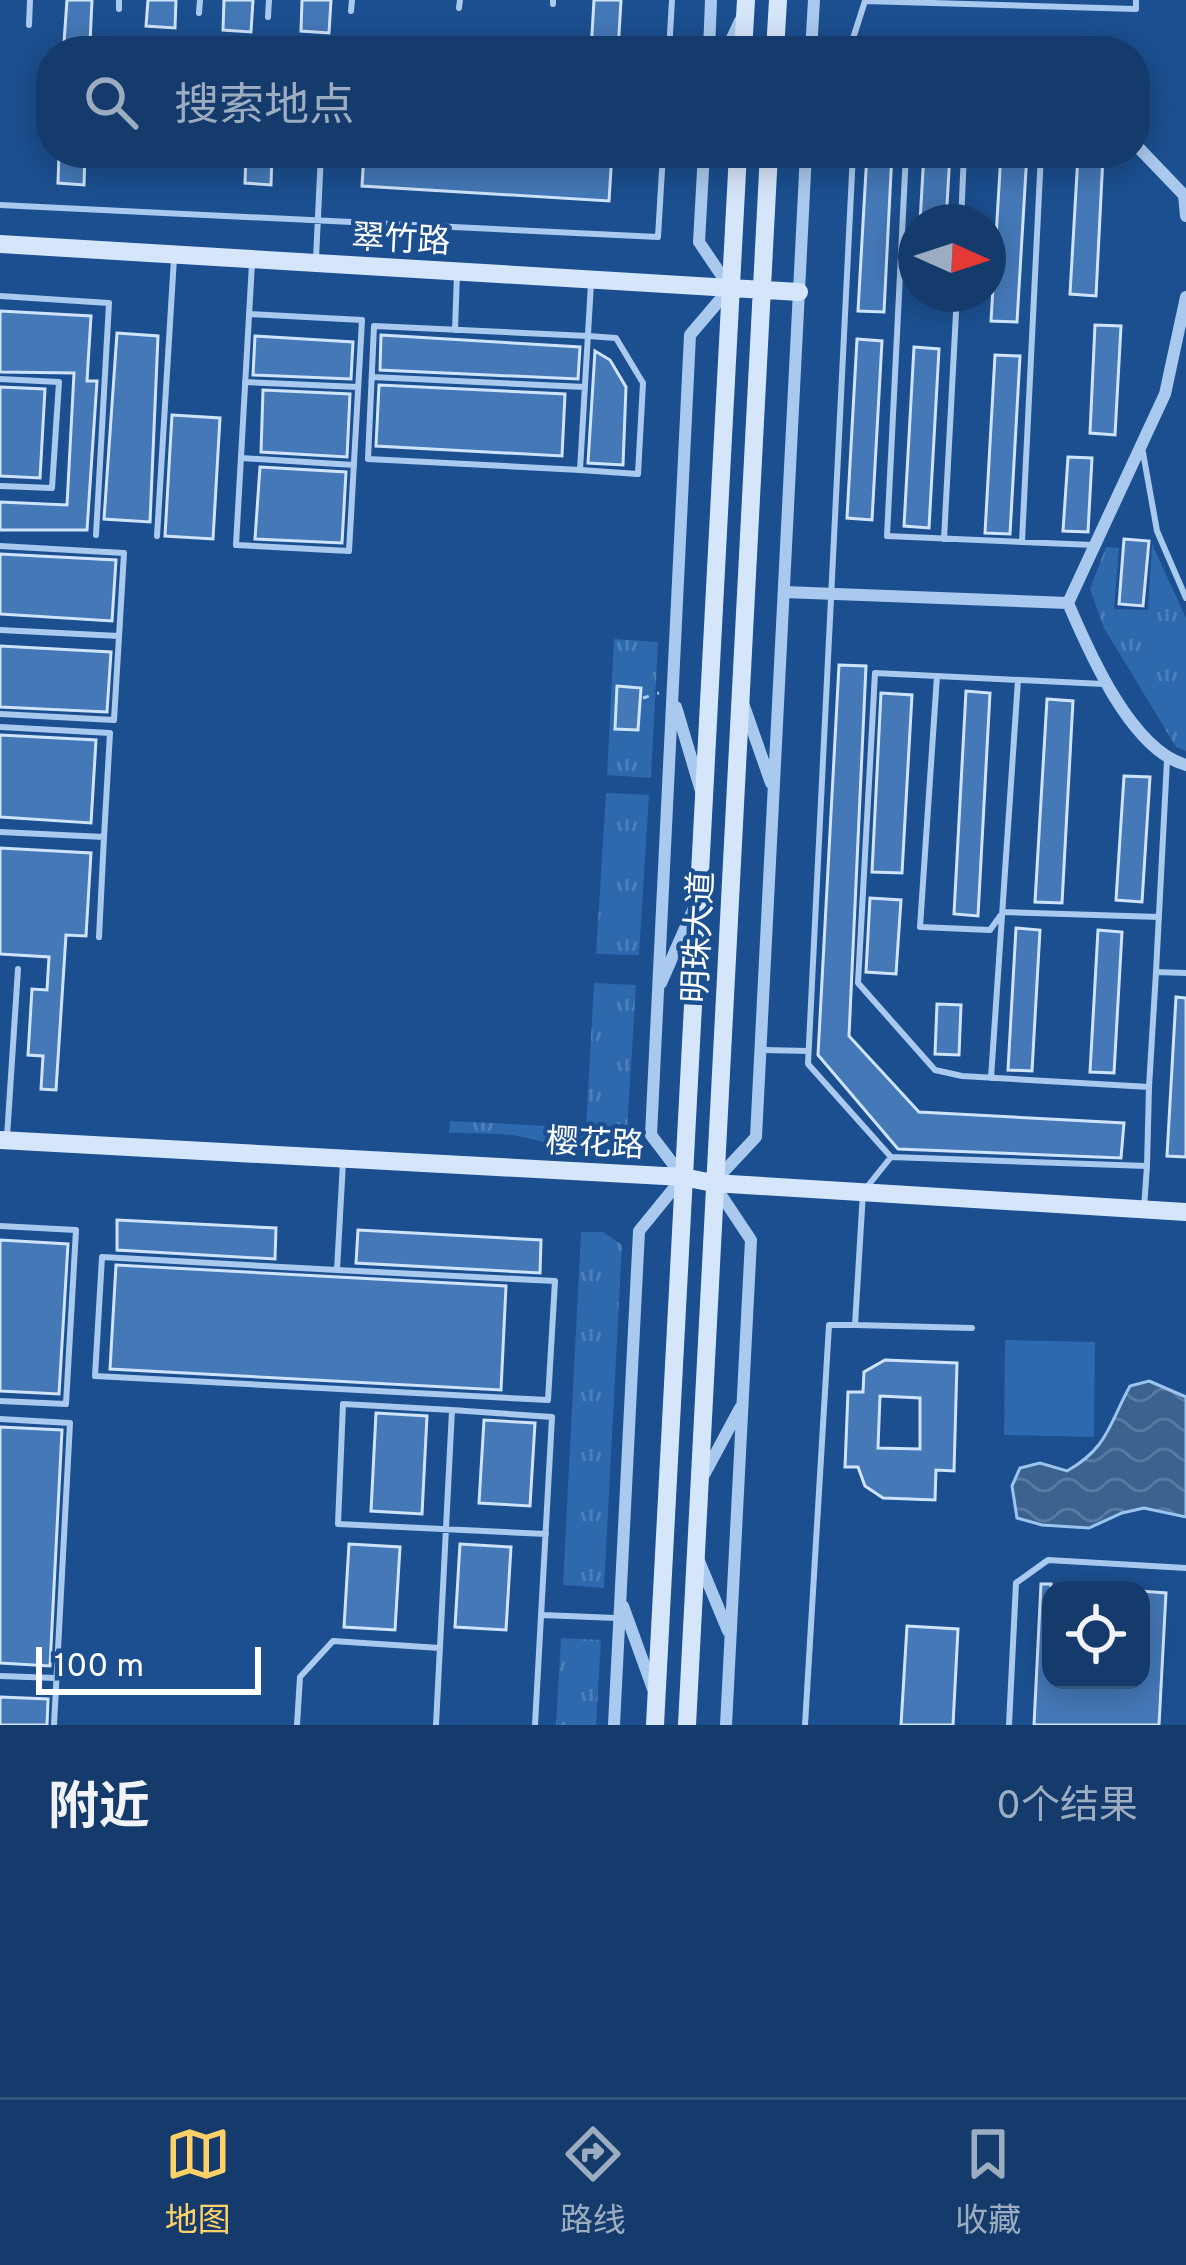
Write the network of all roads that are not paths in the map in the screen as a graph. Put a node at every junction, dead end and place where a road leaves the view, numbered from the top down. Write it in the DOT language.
graph roads {
  1 [pos="30,0"];
  2 [pos="200,0"];
  3 [pos="268,0"];
  4 [pos="352,0"];
  5 [pos="672,0"];
  6 [pos="711,0"];
  7 [pos="778,0"];
  8 [pos="814,0"];
  9 [pos="1136,0"];
  10 [pos="746,5"];
  11 [pos="351,10"];
  12 [pos="200,13"];
  13 [pos="268,17"];
  14 [pos="29,25"];
  15 [pos="670,36"];
  16 [pos="710,36"];
  17 [pos="733,36"];
  18 [pos="744,36"];
  19 [pos="776,36"];
  20 [pos="812,36"];
  21 [pos="854,36"];
  22 [pos="1150,160"];
  23 [pos="321,168"];
  24 [pos="662,168"];
  25 [pos="703,168"];
  26 [pos="737,168"];
  27 [pos="768,168"];
  28 [pos="805,168"];
  29 [pos="852,168"];
  30 [pos="905,168"];
  31 [pos="963,168"];
  32 [pos="1040,168"];
  33 [pos="962,204"];
  34 [pos="0,205"];
  35 [pos="1186,216"];
  36 [pos="319,220"];
  37 [pos="0,244"];
  38 [pos="174,254"];
  39 [pos="252,259"];
  40 [pos="316,263"];
  41 [pos="458,272"];
  42 [pos="591,279"];
  43 [pos="730,288"];
  44 [pos="762,290"];
  45 [pos="799,292"];
  46 [pos="0,296"];
  47 [pos="1186,297"];
  48 [pos="956,312"];
  49 [pos="249,314"];
  50 [pos="455,330"];
  51 [pos="588,336"];
  52 [pos="372,377"];
  53 [pos="0,379"];
  54 [pos="245,382"];
  55 [pos="358,387"];
  56 [pos="584,387"];
  57 [pos="1142,444"];
  58 [pos="241,458"];
  59 [pos="721,462"];
  60 [pos="752,464"];
  61 [pos="354,465"];
  62 [pos="580,470"];
  63 [pos="0,486"];
  64 [pos="96,535"];
  65 [pos="157,536"];
  66 [pos="944,538"];
  67 [pos="1022,542"];
  68 [pos="1095,545"];
  69 [pos="0,546"];
  70 [pos="784,592"];
  71 [pos="829,593"];
  72 [pos="1186,598"];
  73 [pos="1068,603"];
  74 [pos="0,630"];
  75 [pos="119,636"];
  76 [pos="938,676"];
  77 [pos="1018,680"];
  78 [pos="1103,684"];
  79 [pos="672,691"];
  80 [pos="740,694"];
  81 [pos="0,714"];
  82 [pos="0,727"];
  83 [pos="1167,760"];
  84 [pos="1186,765"];
  85 [pos="774,790"];
  86 [pos="703,798"];
  87 [pos="0,832"];
  88 [pos="104,837"];
  89 [pos="697,902"];
  90 [pos="1003,912"];
  91 [pos="1159,917"];
  92 [pos="99,937"];
  93 [pos="18,969"];
  94 [pos="1156,972"];
  95 [pos="1186,973"];
  96 [pos="658,991"];
  97 [pos="691,1022"];
  98 [pos="722,1025"];
  99 [pos="761,1050"];
  100 [pos="808,1051"];
  101 [pos="991,1078"];
  102 [pos="1149,1087"];
  103 [pos="3,1140"];
  104 [pos="891,1157"];
  105 [pos="344,1158"];
  106 [pos="1147,1166"];
  107 [pos="682,1177"];
  108 [pos="713,1183"];
  109 [pos="863,1192"];
  110 [pos="1144,1210"];
  111 [pos="1186,1212"];
  112 [pos="0,1226"];
  113 [pos="337,1270"];
  114 [pos="855,1324"];
  115 [pos="972,1328"];
  116 [pos="673,1365"];
  117 [pos="704,1369"];
  118 [pos="0,1401"];
  119 [pos="743,1402"];
  120 [pos="452,1410"];
  121 [pos="0,1419"];
  122 [pos="698,1487"];
  123 [pos="446,1530"];
  124 [pos="546,1534"];
  125 [pos="695,1552"];
  126 [pos="1186,1568"];
  127 [pos="620,1600"];
  128 [pos="542,1615"];
  129 [pos="620,1618"];
  130 [pos="730,1638"];
  131 [pos="440,1648"];
  132 [pos="0,1676"];
  133 [pos="56,1678"];
  134 [pos="656,1699"];
  135 [pos="54,1725"];
  136 [pos="297,1725"];
  137 [pos="436,1725"];
  138 [pos="535,1725"];
  139 [pos="614,1725"];
  140 [pos="655,1725"];
  141 [pos="686,1725"];
  142 [pos="726,1725"];
  143 [pos="805,1725"];
  144 [pos="1009,1725"];
  1 -- 14 [label="lane"];
  2 -- 12 [label="lane"];
  3 -- 13 [label="lane"];
  4 -- 11 [label="lane"];
  5 -- 15 [label="lane"];
  6 -- 16 [label="street"];
  7 -- 19 [label="main road"];
  8 -- 20 [label="street"];
  9 -- 21 [label="lane"];
  10 -- 17 [label="street"];
  10 -- 18 [label="main road"];
  22 -- 35 [label="street"];
  23 -- 36 [label="lane"];
  24 -- 36 [label="lane"];
  25 -- 43 [label="street"];
  26 -- 43 [label="main road, 明珠大道"];
  27 -- 44 [label="main road, 明珠大道"];
  28 -- 45 [label="street"];
  29 -- 71 [label="lane"];
  30 -- 66 [label="lane"];
  31 -- 33 [label="lane"];
  32 -- 67 [label="lane"];
  34 -- 36 [label="lane"];
  36 -- 40 [label="lane"];
  37 -- 38 [label="main road, 翠竹路"];
  38 -- 39 [label="main road, 翠竹路"];
  38 -- 65 [label="lane"];
  39 -- 40 [label="main road, 翠竹路"];
  39 -- 49 [label="lane"];
  40 -- 41 [label="main road, 翠竹路"];
  41 -- 42 [label="main road, 翠竹路"];
  41 -- 50 [label="lane"];
  42 -- 43 [label="main road, 翠竹路"];
  42 -- 51 [label="lane"];
  43 -- 44 [label="main road, 翠竹路"];
  43 -- 59 [label="main road, 明珠大道"];
  43 -- 79 [label="street"];
  44 -- 45 [label="main road, 翠竹路"];
  44 -- 60 [label="main road, 明珠大道"];
  45 -- 70 [label="street"];
  46 -- 64 [label="lane"];
  47 -- 57 [label="street"];
  48 -- 66 [label="lane"];
  49 -- 54 [label="lane"];
  49 -- 55 [label="lane"];
  50 -- 51 [label="lane"];
  50 -- 52 [label="lane"];
  51 -- 56 [label="lane"];
  51 -- 62 [label="lane"];
  52 -- 56 [label="lane"];
  52 -- 62 [label="lane"];
  53 -- 63 [label="lane"];
  54 -- 55 [label="lane"];
  54 -- 58 [label="lane"];
  55 -- 61 [label="lane"];
  56 -- 62 [label="lane"];
  57 -- 68 [label="street"];
  57 -- 72 [label="lane"];
  58 -- 61 [label="lane"];
  58 -- 61 [label="lane"];
  59 -- 60 [label="main road"];
  59 -- 86 [label="main road, 明珠大道"];
  60 -- 80 [label="main road, 明珠大道"];
  66 -- 67 [label="lane"];
  67 -- 68 [label="lane"];
  68 -- 73 [label="street"];
  69 -- 75 [label="lane"];
  70 -- 71 [label="street"];
  70 -- 85 [label="street"];
  71 -- 73 [label="street"];
  71 -- 100 [label="lane"];
  73 -- 78 [label="street"];
  74 -- 75 [label="lane"];
  75 -- 81 [label="lane"];
  76 -- 77 [label="lane"];
  76 -- 90 [label="lane"];
  76 -- 101 [label="lane"];
  77 -- 78 [label="lane"];
  77 -- 90 [label="lane"];
  78 -- 83 [label="street"];
  79 -- 86 [label="street"];
  79 -- 96 [label="street"];
  80 -- 85 [label="street"];
  80 -- 98 [label="main road, 明珠大道"];
  82 -- 88 [label="lane"];
  83 -- 84 [label="street"];
  83 -- 91 [label="lane"];
  85 -- 99 [label="street"];
  86 -- 89 [label="main road, 明珠大道"];
  87 -- 88 [label="lane"];
  88 -- 92 [label="lane"];
  89 -- 96 [label="street"];
  89 -- 97 [label="main road, 明珠大道"];
  90 -- 91 [label="lane"];
  90 -- 101 [label="lane"];
  91 -- 94 [label="lane"];
  93 -- 103 [label="lane"];
  94 -- 95 [label="lane"];
  94 -- 102 [label="lane"];
  96 -- 107 [label="street"];
  97 -- 98 [label="main road"];
  97 -- 107 [label="main road, 明珠大道"];
  98 -- 108 [label="main road, 明珠大道"];
  99 -- 100 [label="lane"];
  99 -- 108 [label="street"];
  100 -- 104 [label="lane"];
  101 -- 102 [label="lane"];
  102 -- 106 [label="lane"];
  103 -- 105 [label="main road, 樱花路"];
  104 -- 106 [label="lane"];
  104 -- 109 [label="lane"];
  105 -- 107 [label="main road, 樱花路"];
  105 -- 113 [label="lane"];
  106 -- 110 [label="lane"];
  107 -- 108 [label="main road, 樱花路"];
  107 -- 116 [label="main road, 明珠大道"];
  107 -- 127 [label="street"];
  108 -- 109 [label="main road, 樱花路"];
  108 -- 117 [label="main road, 明珠大道"];
  108 -- 119 [label="street"];
  109 -- 110 [label="main road, 樱花路"];
  109 -- 114 [label="lane"];
  110 -- 111 [label="main road, 樱花路"];
  112 -- 118 [label="lane"];
  113 -- 113 [label="lane"];
  114 -- 115 [label="lane"];
  114 -- 143 [label="lane"];
  116 -- 117 [label="main road"];
  116 -- 134 [label="main road, 明珠大道"];
  117 -- 122 [label="main road, 明珠大道"];
  119 -- 122 [label="street"];
  119 -- 130 [label="street"];
  120 -- 123 [label="lane"];
  120 -- 123 [label="lane"];
  120 -- 124 [label="lane"];
  121 -- 133 [label="lane"];
  122 -- 125 [label="main road, 明珠大道"];
  123 -- 124 [label="lane"];
  123 -- 131 [label="lane"];
  124 -- 128 [label="lane"];
  125 -- 130 [label="street"];
  125 -- 141 [label="main road, 明珠大道"];
  126 -- 144 [label="lane"];
  127 -- 129 [label="street"];
  127 -- 134 [label="street"];
  128 -- 129 [label="lane"];
  128 -- 138 [label="lane"];
  129 -- 139 [label="street"];
  130 -- 142 [label="street"];
  131 -- 136 [label="lane"];
  131 -- 137 [label="lane"];
  132 -- 133 [label="lane"];
  133 -- 135 [label="lane"];
  134 -- 140 [label="main road, 明珠大道"];
}
